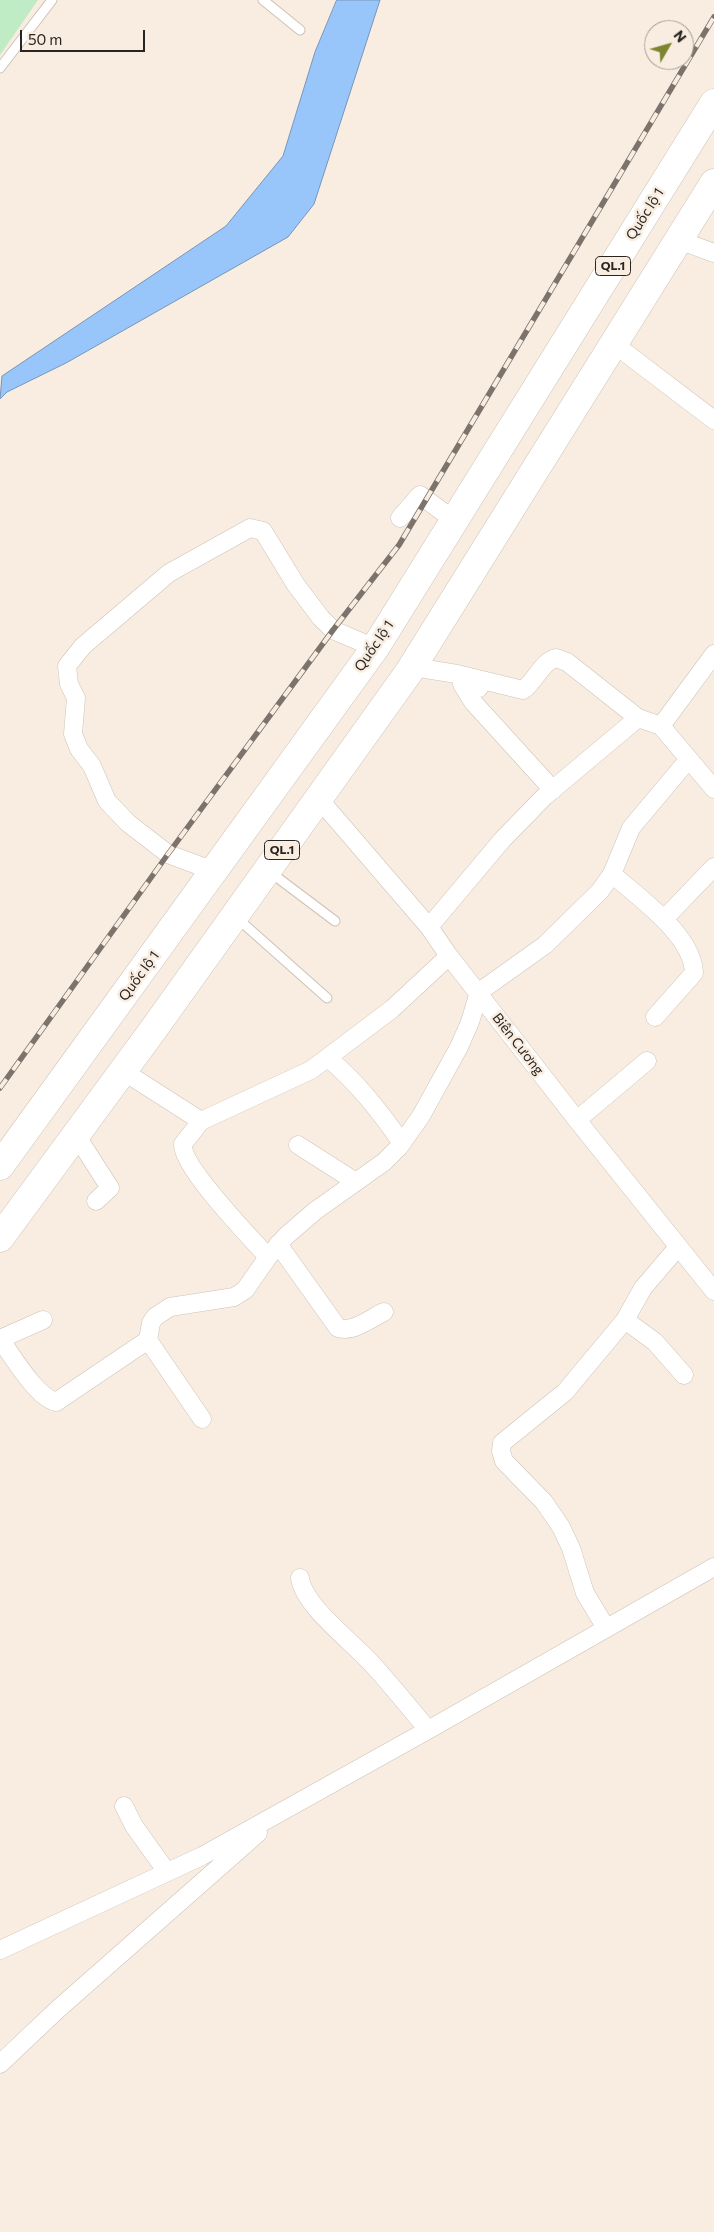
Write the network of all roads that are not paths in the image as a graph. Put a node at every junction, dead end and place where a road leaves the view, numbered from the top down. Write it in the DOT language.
graph roads {
  1 [pos="52,0"];
  2 [pos="264,0"];
  3 [pos="300,30"];
  4 [pos="0,68"];
  5 [pos="714,103"];
  6 [pos="714,183"];
  7 [pos="679,240"];
  8 [pos="714,254"];
  9 [pos="614,344"];
  10 [pos="713,418"];
  11 [pos="512,429"];
  12 [pos="548,450"];
  13 [pos="400,518"];
  14 [pos="455,520"];
  15 [pos="375,648"];
  16 [pos="714,654"];
  17 [pos="413,666"];
  18 [pos="513,698"];
  19 [pos="638,718"];
  20 [pos="661,726"];
  21 [pos="688,760"];
  22 [pos="714,789"];
  23 [pos="552,790"];
  24 [pos="319,799"];
  25 [pos="714,867"];
  26 [pos="267,870"];
  27 [pos="214,871"];
  28 [pos="612,874"];
  29 [pos="235,916"];
  30 [pos="664,919"];
  31 [pos="335,921"];
  32 [pos="429,927"];
  33 [pos="449,956"];
  34 [pos="479,992"];
  35 [pos="327,998"];
  36 [pos="655,1017"];
  37 [pos="328,1058"];
  38 [pos="647,1061"];
  39 [pos="123,1071"];
  40 [pos="577,1120"];
  41 [pos="201,1122"];
  42 [pos="76,1135"];
  43 [pos="402,1143"];
  44 [pos="298,1145"];
  45 [pos="0,1166"];
  46 [pos="356,1182"];
  47 [pos="96,1201"];
  48 [pos="0,1238"];
  49 [pos="678,1247"];
  50 [pos="273,1250"];
  51 [pos="714,1291"];
  52 [pos="384,1312"];
  53 [pos="43,1320"];
  54 [pos="625,1320"];
  55 [pos="0,1339"];
  56 [pos="148,1340"];
  57 [pos="684,1375"];
  58 [pos="202,1419"];
  59 [pos="714,1567"];
  60 [pos="300,1578"];
  61 [pos="606,1628"];
  62 [pos="428,1730"];
  63 [pos="124,1806"];
  64 [pos="282,1811"];
  65 [pos="167,1872"];
  66 [pos="0,1950"];
  67 [pos="0,2064"];
  1 -- 4 [label="lane"];
  2 -- 3 [label="lane"];
  5 -- 11 [label="highway, Quốc lộ 1 / QL.1"];
  6 -- 7 [label="highway, QL.1"];
  7 -- 8 [label="street"];
  7 -- 9 [label="highway, QL.1"];
  9 -- 10 [label="street"];
  9 -- 12 [label="highway, QL.1"];
  11 -- 12 [label="highway"];
  11 -- 14 [label="highway, Quốc lộ 1 / QL.1"];
  12 -- 17 [label="highway, QL.1"];
  13 -- 14 [label="street"];
  14 -- 15 [label="highway, Quốc lộ 1 / QL.1"];
  15 -- 27 [label="highway, Quốc lộ 1 / QL.1"];
  15 -- 27 [label="street"];
  16 -- 20 [label="street"];
  17 -- 19 [label="street"];
  17 -- 24 [label="highway, QL.1"];
  18 -- 23 [label="street"];
  19 -- 20 [label="street"];
  19 -- 23 [label="street"];
  20 -- 21 [label="street"];
  21 -- 22 [label="street"];
  21 -- 28 [label="street"];
  23 -- 32 [label="street"];
  24 -- 26 [label="highway, QL.1"];
  24 -- 32 [label="street, Biên Cương"];
  25 -- 30 [label="street"];
  26 -- 29 [label="highway, QL.1"];
  26 -- 31 [label="lane"];
  27 -- 45 [label="highway, Quốc lộ 1 / QL.1"];
  28 -- 30 [label="street"];
  28 -- 34 [label="street"];
  29 -- 35 [label="lane"];
  29 -- 39 [label="highway, QL.1"];
  30 -- 36 [label="street"];
  32 -- 33 [label="street, Biên Cương"];
  33 -- 34 [label="street, Biên Cương"];
  33 -- 37 [label="street"];
  34 -- 40 [label="street, Biên Cương"];
  34 -- 43 [label="street"];
  37 -- 41 [label="street"];
  37 -- 43 [label="street"];
  38 -- 40 [label="street"];
  39 -- 41 [label="street"];
  39 -- 42 [label="highway, QL.1"];
  40 -- 49 [label="street, Biên Cương"];
  41 -- 50 [label="street"];
  42 -- 47 [label="street"];
  42 -- 48 [label="highway, QL.1"];
  43 -- 46 [label="street"];
  44 -- 46 [label="street"];
  46 -- 50 [label="street"];
  49 -- 51 [label="street, Biên Cương"];
  49 -- 54 [label="street"];
  50 -- 52 [label="street"];
  50 -- 56 [label="street"];
  53 -- 55 [label="street"];
  54 -- 57 [label="street"];
  54 -- 61 [label="street"];
  55 -- 56 [label="street"];
  56 -- 58 [label="street"];
  59 -- 61 [label="street"];
  60 -- 62 [label="street"];
  61 -- 62 [label="street"];
  62 -- 64 [label="street"];
  63 -- 65 [label="street"];
  64 -- 65 [label="street"];
  64 -- 67 [label="street"];
  65 -- 66 [label="street"];
}
